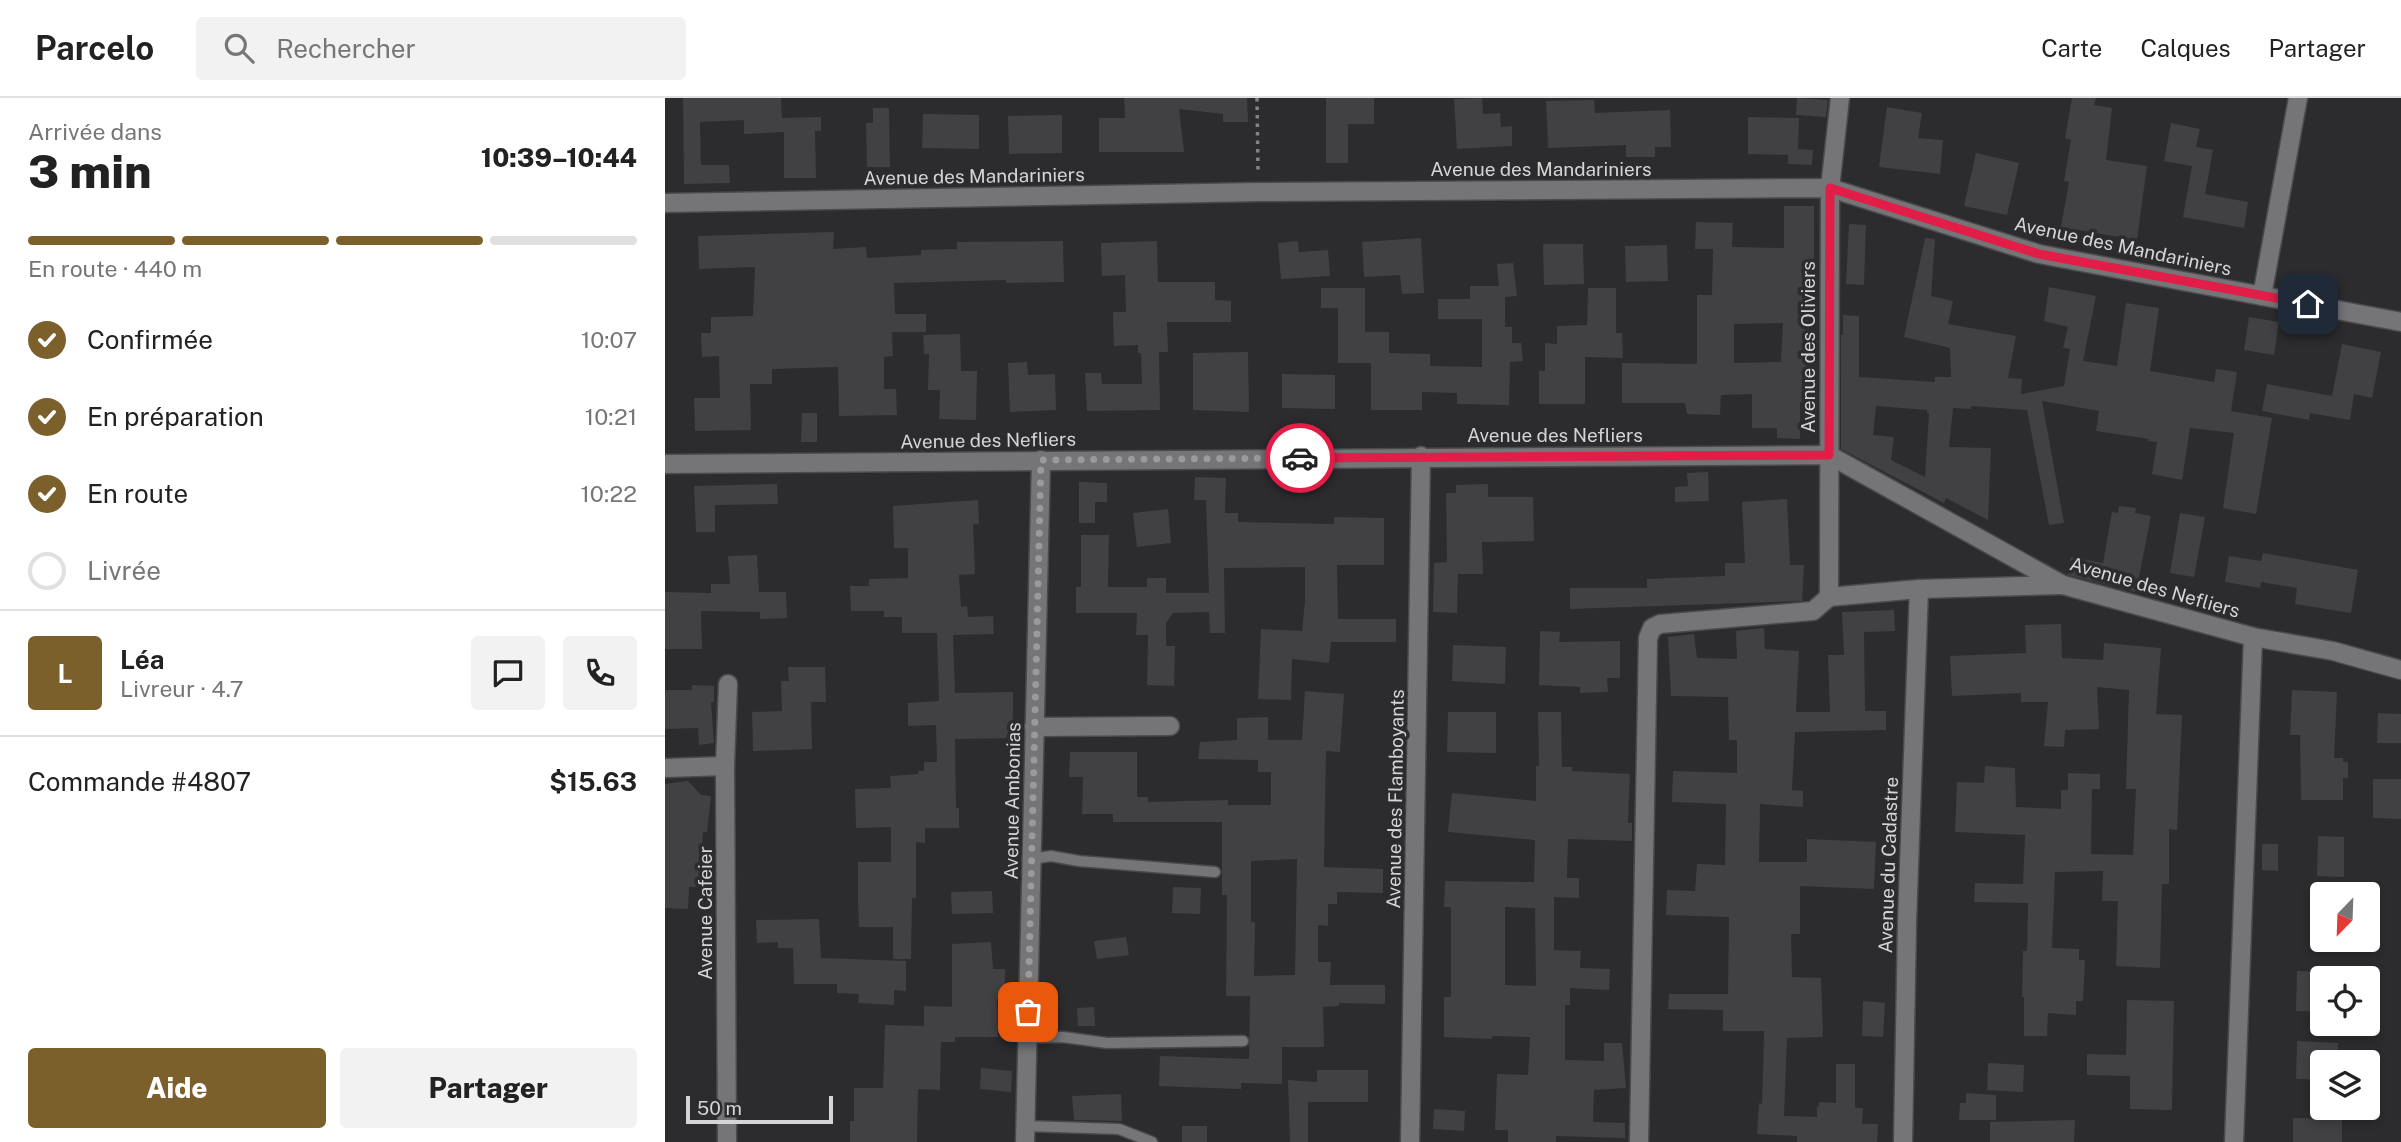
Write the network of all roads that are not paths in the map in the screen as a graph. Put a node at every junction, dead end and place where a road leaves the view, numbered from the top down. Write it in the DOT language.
graph roads {
  1 [pos="1840,98"];
  2 [pos="2298,98"];
  3 [pos="1830,188"];
  4 [pos="665,203"];
  5 [pos="2262,296"];
  6 [pos="2401,322"];
  7 [pos="1829,455"];
  8 [pos="1421,457"];
  9 [pos="1041,460"];
  10 [pos="665,464"];
  11 [pos="2063,585"];
  12 [pos="1919,589"];
  13 [pos="1829,597"];
  14 [pos="2253,637"];
  15 [pos="2401,670"];
  16 [pos="728,684"];
  17 [pos="1034,726"];
  18 [pos="1170,726"];
  19 [pos="725,766"];
  20 [pos="665,768"];
  21 [pos="1031,859"];
  22 [pos="1215,872"];
  23 [pos="1027,1038"];
  24 [pos="1243,1041"];
  25 [pos="1025,1134"];
  26 [pos="727,1142"];
  27 [pos="1151,1142"];
  28 [pos="1410,1142"];
  29 [pos="1639,1142"];
  30 [pos="1903,1142"];
  31 [pos="2234,1142"];
  1 -- 3 [label="street, Avenue des Oliviers"];
  2 -- 5 [label="street"];
  3 -- 4 [label="street, Avenue des Mandariniers"];
  3 -- 5 [label="street, Avenue des Mandariniers"];
  3 -- 7 [label="street, Avenue des Oliviers"];
  5 -- 6 [label="street, Avenue des Mandariniers"];
  7 -- 8 [label="street, Avenue des Nefliers"];
  7 -- 11 [label="street, Avenue des Nefliers"];
  7 -- 13 [label="street, Avenue des Oliviers"];
  8 -- 9 [label="street, Avenue des Nefliers"];
  8 -- 28 [label="street, Avenue des Flamboyants"];
  9 -- 10 [label="street, Avenue des Nefliers"];
  9 -- 17 [label="street, Avenue Ambonias"];
  11 -- 12 [label="street"];
  11 -- 14 [label="street, Avenue des Nefliers"];
  12 -- 13 [label="street"];
  12 -- 30 [label="street, Avenue du Cadastre"];
  13 -- 29 [label="street"];
  14 -- 15 [label="street, Avenue des Nefliers"];
  14 -- 31 [label="street"];
  16 -- 19 [label="street, Avenue Cafeier"];
  17 -- 18 [label="street"];
  17 -- 21 [label="street, Avenue Ambonias"];
  19 -- 20 [label="street"];
  19 -- 26 [label="street, Avenue Cafeier"];
  21 -- 22 [label="lane"];
  21 -- 23 [label="street, Avenue Ambonias"];
  23 -- 24 [label="lane"];
  23 -- 25 [label="street, Avenue Ambonias"];
  25 -- 27 [label="lane"];
}
